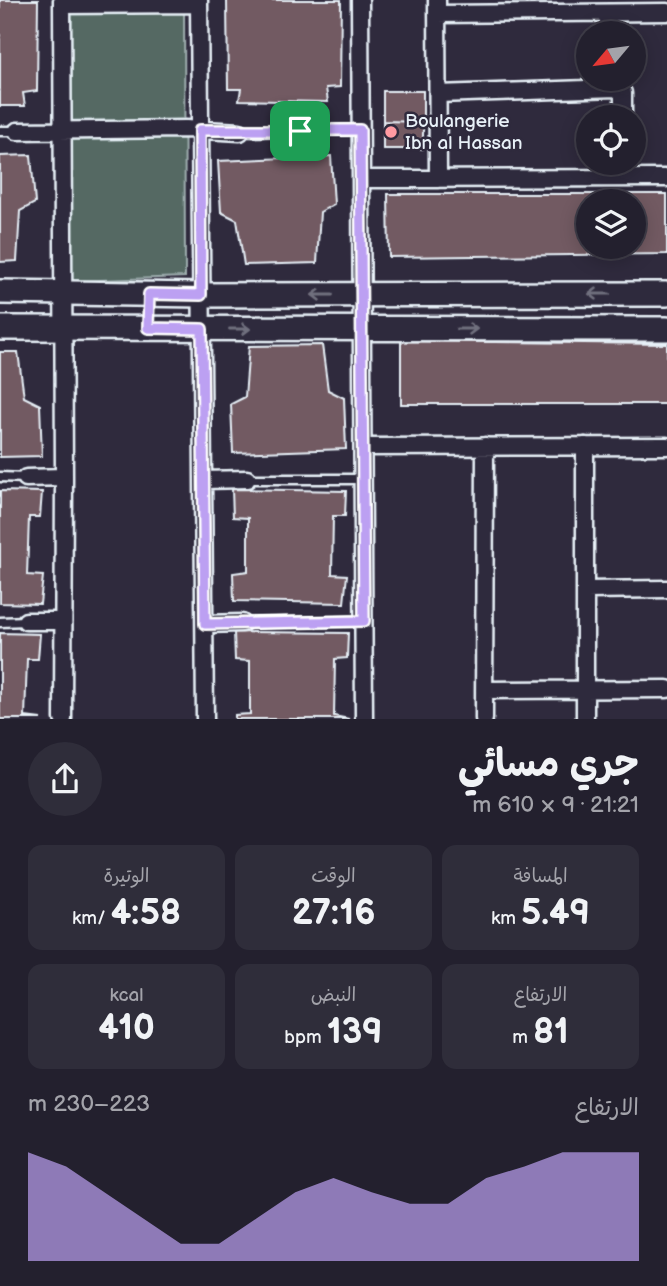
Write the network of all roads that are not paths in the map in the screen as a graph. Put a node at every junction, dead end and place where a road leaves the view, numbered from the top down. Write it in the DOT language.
graph roads {
  1 [pos="360,0"];
  2 [pos="199,2"];
  3 [pos="62,3"];
  4 [pos="437,7"];
  5 [pos="618,9"];
  6 [pos="667,12"];
  7 [pos="576,85"];
  8 [pos="438,94"];
  9 [pos="200,130"];
  10 [pos="360,130"];
  11 [pos="0,131"];
  12 [pos="17,131"];
  13 [pos="62,131"];
  14 [pos="240,132"];
  15 [pos="576,173"];
  16 [pos="646,175"];
  17 [pos="360,178"];
  18 [pos="667,178"];
  19 [pos="438,179"];
  20 [pos="0,292"];
  21 [pos="63,292"];
  22 [pos="101,293"];
  23 [pos="149,294"];
  24 [pos="667,294"];
  25 [pos="201,295"];
  26 [pos="362,295"];
  27 [pos="0,328"];
  28 [pos="63,328"];
  29 [pos="103,328"];
  30 [pos="148,328"];
  31 [pos="202,329"];
  32 [pos="363,329"];
  33 [pos="667,329"];
  34 [pos="485,446"];
  35 [pos="585,446"];
  36 [pos="667,446"];
  37 [pos="364,447"];
  38 [pos="0,477"];
  39 [pos="64,477"];
  40 [pos="26,478"];
  41 [pos="247,479"];
  42 [pos="364,479"];
  43 [pos="204,480"];
  44 [pos="667,589"];
  45 [pos="586,590"];
  46 [pos="26,621"];
  47 [pos="63,621"];
  48 [pos="364,621"];
  49 [pos="0,622"];
  50 [pos="242,622"];
  51 [pos="205,624"];
  52 [pos="585,689"];
  53 [pos="667,689"];
  54 [pos="484,690"];
  55 [pos="63,719"];
  56 [pos="205,719"];
  57 [pos="364,719"];
  58 [pos="484,719"];
  59 [pos="585,719"];
  1 -- 10 [label="street"];
  2 -- 3 [label="street"];
  2 -- 9 [label="street"];
  3 -- 13 [label="street"];
  4 -- 5 [label="street"];
  4 -- 8 [label="street"];
  5 -- 6 [label="street"];
  7 -- 8 [label="street"];
  8 -- 19 [label="street"];
  9 -- 13 [label="street"];
  9 -- 14 [label="street"];
  9 -- 25 [label="street"];
  10 -- 14 [label="lane"];
  10 -- 17 [label="street"];
  11 -- 12 [label="lane"];
  12 -- 13 [label="street"];
  13 -- 21 [label="street"];
  15 -- 19 [label="street"];
  16 -- 18 [label="street"];
  17 -- 19 [label="street"];
  17 -- 26 [label="street"];
  20 -- 21 [label="street"];
  21 -- 22 [label="street"];
  21 -- 28 [label="street"];
  22 -- 23 [label="street"];
  22 -- 29 [label="street"];
  23 -- 25 [label="street"];
  23 -- 30 [label="street"];
  24 -- 26 [label="street, one-way"];
  26 -- 25 [label="street, one-way"];
  25 -- 31 [label="street"];
  26 -- 32 [label="street"];
  27 -- 28 [label="street"];
  28 -- 29 [label="street"];
  28 -- 39 [label="street"];
  29 -- 30 [label="street"];
  30 -- 31 [label="street"];
  31 -- 32 [label="street, one-way"];
  31 -- 43 [label="street"];
  32 -- 33 [label="street, one-way"];
  32 -- 37 [label="street"];
  34 -- 35 [label="street"];
  34 -- 37 [label="street"];
  34 -- 54 [label="street"];
  35 -- 36 [label="street"];
  35 -- 45 [label="street"];
  37 -- 42 [label="street"];
  38 -- 40 [label="lane"];
  39 -- 40 [label="street"];
  39 -- 47 [label="street"];
  41 -- 42 [label="lane"];
  41 -- 43 [label="street"];
  42 -- 48 [label="street"];
  43 -- 51 [label="street"];
  44 -- 45 [label="street"];
  45 -- 52 [label="street"];
  46 -- 47 [label="street"];
  46 -- 49 [label="lane"];
  47 -- 55 [label="street"];
  48 -- 50 [label="lane"];
  48 -- 57 [label="street"];
  50 -- 51 [label="street"];
  51 -- 56 [label="street"];
  52 -- 53 [label="street"];
  52 -- 54 [label="street"];
  52 -- 59 [label="street"];
  54 -- 58 [label="street"];
}
